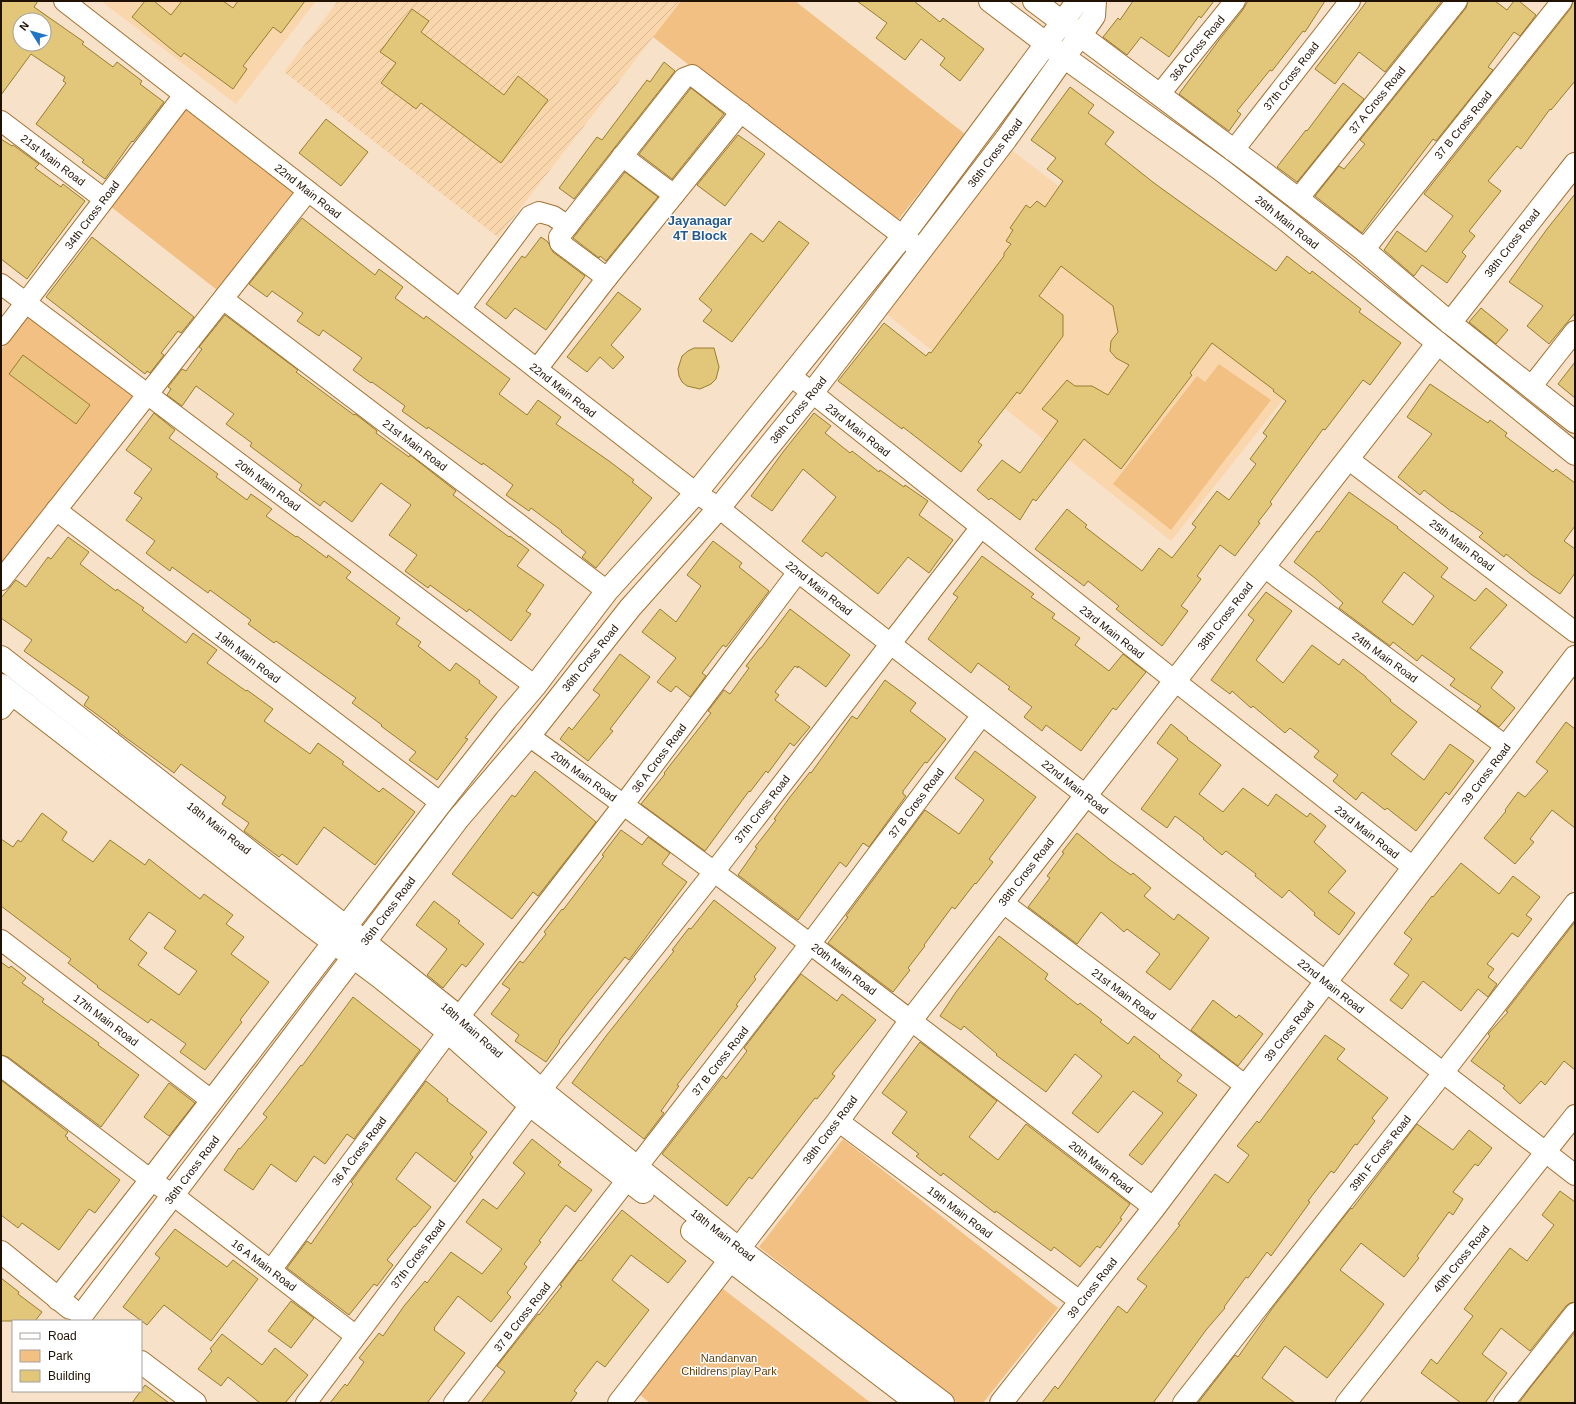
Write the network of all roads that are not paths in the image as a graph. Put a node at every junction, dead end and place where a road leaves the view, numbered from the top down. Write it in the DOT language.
graph roads {
  1 [pos="64,1"];
  2 [pos="990,1"];
  3 [pos="1034,1"];
  4 [pos="1080,1"];
  5 [pos="1095,1"];
  6 [pos="1235,1"];
  7 [pos="1350,1"];
  8 [pos="1457,1"];
  9 [pos="1562,1"];
  10 [pos="1062,22"];
  11 [pos="1080,36"];
  12 [pos="1046,43"];
  13 [pos="1064,57"];
  14 [pos="184,95"];
  15 [pos="1158,95"];
  16 [pos="741,112"];
  17 [pos="1,121"];
  18 [pos="1233,151"];
  19 [pos="622,156"];
  20 [pos="1575,164"];
  21 [pos="308,191"];
  22 [pos="674,196"];
  23 [pos="104,199"];
  24 [pos="1298,200"];
  25 [pos="568,226"];
  26 [pos="903,236"];
  27 [pos="921,250"];
  28 [pos="1364,250"];
  29 [pos="607,278"];
  30 [pos="1,284"];
  31 [pos="223,299"];
  32 [pos="25,302"];
  33 [pos="460,309"];
  34 [pos="1450,323"];
  35 [pos="1575,331"];
  36 [pos="1,335"];
  37 [pos="1438,344"];
  38 [pos="537,369"];
  39 [pos="791,376"];
  40 [pos="1531,387"];
  41 [pos="812,393"];
  42 [pos="147,395"];
  43 [pos="1575,422"];
  44 [pos="1575,454"];
  45 [pos="1348,458"];
  46 [pos="696,493"];
  47 [pos="719,508"];
  48 [pos="56,510"];
  49 [pos="981,528"];
  50 [pos="1264,567"];
  51 [pos="798,572"];
  52 [pos="1,580"];
  53 [pos="607,591"];
  54 [pos="1575,632"];
  55 [pos="890,644"];
  56 [pos="1,657"];
  57 [pos="1575,657"];
  58 [pos="1174,681"];
  59 [pos="535,686"];
  60 [pos="5,696"];
  61 [pos="982,715"];
  62 [pos="529,736"];
  63 [pos="1507,747"];
  64 [pos="1086,796"];
  65 [pos="441,804"];
  66 [pos="624,804"];
  67 [pos="1414,868"];
  68 [pos="714,872"];
  69 [pos="1002,902"];
  70 [pos="1575,902"];
  71 [pos="340,935"];
  72 [pos="1,940"];
  73 [pos="810,944"];
  74 [pos="359,950"];
  75 [pos="1326,983"];
  76 [pos="911,1020"];
  77 [pos="453,1024"];
  78 [pos="1,1066"];
  79 [pos="1443,1074"];
  80 [pos="1246,1086"];
  81 [pos="535,1097"];
  82 [pos="211,1100"];
  83 [pos="1575,1115"];
  84 [pos="838,1121"];
  85 [pos="1545,1153"];
  86 [pos="633,1174"];
  87 [pos="1575,1175"];
  88 [pos="151,1180"];
  89 [pos="173,1195"];
  90 [pos="1154,1208"];
  91 [pos="1,1252"];
  92 [pos="734,1254"];
  93 [pos="271,1270"];
  94 [pos="58,1299"];
  95 [pos="1081,1302"];
  96 [pos="1575,1313"];
  97 [pos="84,1319"];
  98 [pos="356,1336"];
  99 [pos="142,1363"];
  100 [pos="622,1402"];
  101 [pos="195,1403"];
  102 [pos="306,1403"];
  103 [pos="454,1403"];
  104 [pos="917,1403"];
  105 [pos="943,1403"];
  106 [pos="1001,1403"];
  107 [pos="1183,1403"];
  108 [pos="1346,1403"];
  109 [pos="1504,1403"];
  1 -- 14 [label="street, 22nd Main Road"];
  2 -- 12 [label="street, 26th Main Road"];
  3 -- 10 [label="street"];
  4 -- 10 [label="street"];
  5 -- 11 [label="street, 36th Cross Road"];
  6 -- 15 [label="street, 36A Cross Road"];
  7 -- 18 [label="street, 37th Cross Road"];
  8 -- 24 [label="street, 37 A Cross Road"];
  9 -- 28 [label="street, 37 B Cross Road"];
  10 -- 11 [label="street"];
  10 -- 12 [label="street"];
  11 -- 13 [label="street, 36th Cross Road"];
  11 -- 15 [label="street"];
  12 -- 13 [label="street, 26th Main Road"];
  12 -- 26 [label="street"];
  13 -- 27 [label="street, 36th Cross Road"];
  13 -- 37 [label="street, 26th Main Road"];
  14 -- 21 [label="street, 22nd Main Road"];
  14 -- 23 [label="street, 34th Cross Road"];
  15 -- 18 [label="street"];
  16 -- 19 [label="street"];
  16 -- 22 [label="street"];
  16 -- 26 [label="street"];
  17 -- 23 [label="street, 21st Main Road"];
  18 -- 24 [label="street"];
  19 -- 22 [label="street"];
  19 -- 25 [label="street"];
  20 -- 34 [label="street, 38th Cross Road"];
  21 -- 31 [label="street"];
  21 -- 33 [label="street, 22nd Main Road"];
  22 -- 29 [label="street"];
  23 -- 32 [label="street, 34th Cross Road"];
  24 -- 28 [label="street"];
  25 -- 29 [label="street"];
  25 -- 33 [label="street"];
  26 -- 27 [label="street"];
  26 -- 39 [label="street"];
  27 -- 41 [label="street, 36th Cross Road"];
  28 -- 34 [label="street"];
  29 -- 38 [label="street"];
  30 -- 32 [label="street, 20th Main Road"];
  31 -- 42 [label="street"];
  31 -- 53 [label="street, 21st Main Road"];
  32 -- 36 [label="street, 34th Cross Road"];
  32 -- 42 [label="street, 20th Main Road"];
  33 -- 38 [label="street, 22nd Main Road"];
  34 -- 40 [label="street"];
  35 -- 40 [label="street"];
  37 -- 44 [label="street, 26th Main Road"];
  37 -- 45 [label="street, 38th Cross Road"];
  38 -- 46 [label="street, 22nd Main Road"];
  39 -- 41 [label="street, 23rd Main Road"];
  39 -- 46 [label="street"];
  40 -- 43 [label="street"];
  41 -- 47 [label="street, 36th Cross Road"];
  41 -- 49 [label="street, 23rd Main Road"];
  42 -- 48 [label="street"];
  42 -- 59 [label="street, 20th Main Road"];
  45 -- 50 [label="street, 38th Cross Road"];
  45 -- 54 [label="street, 25th Main Road"];
  46 -- 47 [label="street, 22nd Main Road"];
  46 -- 53 [label="street"];
  47 -- 51 [label="street, 22nd Main Road"];
  47 -- 62 [label="street, 36th Cross Road"];
  48 -- 52 [label="street"];
  48 -- 65 [label="street, 19th Main Road"];
  49 -- 55 [label="street, 37th Cross Road"];
  49 -- 58 [label="street, 23rd Main Road"];
  50 -- 58 [label="street, 38th Cross Road"];
  50 -- 63 [label="street, 24th Main Road"];
  51 -- 55 [label="street, 22nd Main Road"];
  51 -- 66 [label="street, 36 A Cross Road"];
  53 -- 59 [label="street"];
  55 -- 61 [label="street, 22nd Main Road"];
  55 -- 68 [label="street, 37th Cross Road"];
  56 -- 71 [label="street, 18th Main Road"];
  57 -- 63 [label="street, 39 Cross Road"];
  58 -- 64 [label="street, 38th Cross Road"];
  58 -- 67 [label="street, 23rd Main Road"];
  59 -- 65 [label="street"];
  60 -- 71 [label="street, 18th Main Road"];
  61 -- 64 [label="street, 22nd Main Road"];
  61 -- 73 [label="street, 37 B Cross Road"];
  62 -- 66 [label="street, 20th Main Road"];
  62 -- 74 [label="street, 36th Cross Road"];
  63 -- 67 [label="street, 39 Cross Road"];
  64 -- 69 [label="street, 38th Cross Road"];
  64 -- 75 [label="street, 22nd Main Road"];
  65 -- 71 [label="street"];
  66 -- 68 [label="street, 20th Main Road"];
  66 -- 77 [label="street, 36 A Cross Road"];
  67 -- 75 [label="street, 39 Cross Road"];
  68 -- 73 [label="street, 20th Main Road"];
  68 -- 81 [label="street, 37th Cross Road"];
  69 -- 76 [label="street, 38th Cross Road"];
  69 -- 80 [label="street, 21st Main Road"];
  70 -- 79 [label="street, 39th F Cross Road"];
  71 -- 74 [label="street, 18th Main Road"];
  71 -- 82 [label="street"];
  72 -- 82 [label="street, 17th Main Road"];
  73 -- 76 [label="street, 20th Main Road"];
  73 -- 86 [label="street, 37 B Cross Road"];
  74 -- 77 [label="street, 18th Main Road"];
  74 -- 89 [label="street, 36th Cross Road"];
  75 -- 79 [label="street, 22nd Main Road"];
  75 -- 80 [label="street, 39 Cross Road"];
  76 -- 84 [label="street, 38th Cross Road"];
  76 -- 90 [label="street, 20th Main Road"];
  77 -- 81 [label="street, 18th Main Road"];
  77 -- 93 [label="street, 36 A Cross Road"];
  78 -- 88 [label="street"];
  79 -- 85 [label="street, 22nd Main Road"];
  79 -- 107 [label="street, 39th F Cross Road"];
  80 -- 90 [label="street, 39 Cross Road"];
  81 -- 86 [label="street, 18th Main Road"];
  81 -- 98 [label="street, 37th Cross Road"];
  82 -- 88 [label="street"];
  83 -- 85 [label="street, 40th Cross Road"];
  84 -- 92 [label="street, 38th Cross Road"];
  84 -- 95 [label="street, 19th Main Road"];
  85 -- 87 [label="street, 22nd Main Road"];
  85 -- 108 [label="street, 40th Cross Road"];
  86 -- 92 [label="street, 18th Main Road"];
  86 -- 103 [label="street, 37 B Cross Road"];
  88 -- 89 [label="street, 16 A Main Road"];
  88 -- 94 [label="street"];
  89 -- 93 [label="street, 16 A Main Road"];
  89 -- 97 [label="street, 36th Cross Road"];
  90 -- 95 [label="street, 39 Cross Road"];
  91 -- 94 [label="street"];
  92 -- 100 [label="street, 38th Cross Road"];
  92 -- 104 [label="street, 18th Main Road"];
  92 -- 105 [label="street, 18th Main Road"];
  93 -- 98 [label="street, 16 A Main Road"];
  94 -- 97 [label="street"];
  95 -- 106 [label="street, 39 Cross Road"];
  96 -- 109 [label="street"];
  98 -- 102 [label="street, 37th Cross Road"];
  99 -- 101 [label="street"];
}
